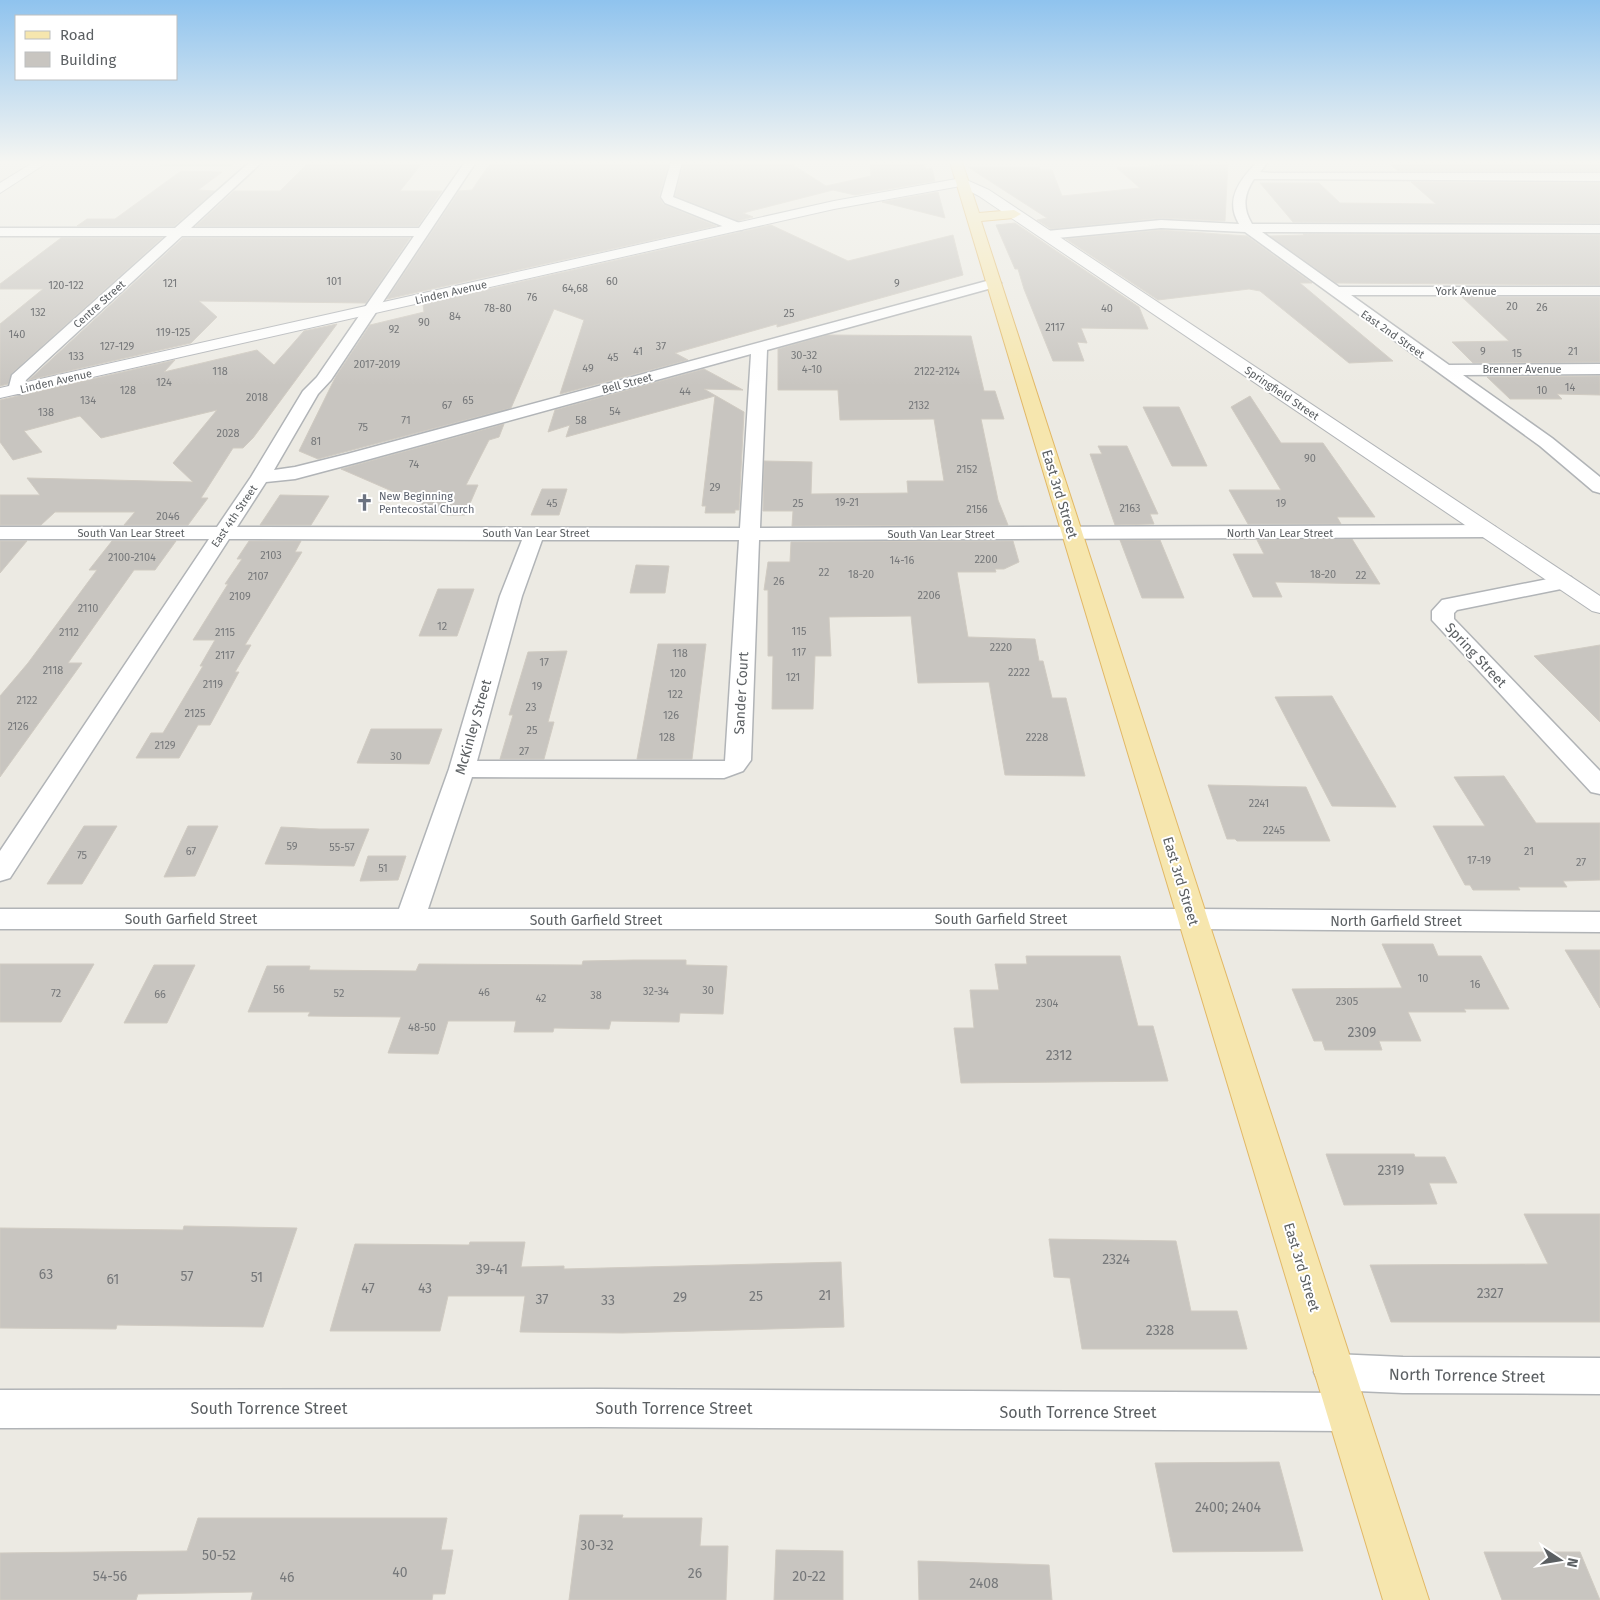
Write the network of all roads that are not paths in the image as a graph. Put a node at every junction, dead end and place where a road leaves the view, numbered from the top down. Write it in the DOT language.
graph roads {
  1 [pos="173,237"];
  2 [pos="419,237"];
  3 [pos="699,237"];
  4 [pos="979,237"];
  5 [pos="1049,237"];
  6 [pos="1260,237"];
  7 [pos="994,284"];
  8 [pos="1333,291"];
  9 [pos="1600,291"];
  10 [pos="370,311"];
  11 [pos="759,346"];
  12 [pos="1600,369"];
  13 [pos="1444,370"];
  14 [pos="16,390"];
  15 [pos="0,393"];
  16 [pos="1591,470"];
  17 [pos="260,477"];
  18 [pos="1600,487"];
  19 [pos="1488,531"];
  20 [pos="0,533"];
  21 [pos="222,533"];
  22 [pos="534,533"];
  23 [pos="751,534"];
  24 [pos="1072,534"];
  25 [pos="1563,582"];
  26 [pos="1600,606"];
  27 [pos="734,766"];
  28 [pos="462,769"];
  29 [pos="1600,786"];
  30 [pos="0,872"];
  31 [pos="0,919"];
  32 [pos="1193,919"];
  33 [pos="410,920"];
  34 [pos="1600,922"];
  35 [pos="1334,1372"];
  36 [pos="1600,1376"];
  37 [pos="0,1409"];
  38 [pos="1347,1412"];
  39 [pos="1406,1600"];
  1 -- 14 [label="street, Centre Street"];
  2 -- 10 [label="street, East 4th Street"];
  3 -- 10 [label="main road, Linden Avenue"];
  4 -- 7 [label="main road, East 3rd Street"];
  5 -- 19 [label="main road, Springfield Street"];
  6 -- 8 [label="street, East 2nd Street"];
  7 -- 11 [label="street, Bell Street"];
  7 -- 24 [label="main road, East 3rd Street"];
  8 -- 9 [label="street, York Avenue"];
  8 -- 13 [label="street, East 2nd Street"];
  10 -- 14 [label="main road, Linden Avenue"];
  10 -- 17 [label="street, East 4th Street"];
  11 -- 17 [label="street, Bell Street"];
  11 -- 23 [label="street, Sander Court"];
  12 -- 13 [label="street, Brenner Avenue"];
  13 -- 16 [label="street, East 2nd Street"];
  14 -- 15 [label="main road, Linden Avenue"];
  16 -- 18 [label="street, East 2nd Street"];
  17 -- 21 [label="street, East 4th Street"];
  19 -- 24 [label="street, North Van Lear Street"];
  19 -- 25 [label="main road, Springfield Street"];
  20 -- 21 [label="street, South Van Lear Street"];
  21 -- 22 [label="street, South Van Lear Street"];
  21 -- 30 [label="street, East 4th Street"];
  22 -- 23 [label="street, South Van Lear Street"];
  22 -- 28 [label="street, McKinley Street"];
  23 -- 24 [label="street, South Van Lear Street"];
  23 -- 27 [label="street, Sander Court"];
  24 -- 32 [label="main road, East 3rd Street"];
  25 -- 26 [label="main road, Springfield Street"];
  25 -- 29 [label="street, Spring Street"];
  27 -- 28 [label="street, Sander Court"];
  28 -- 33 [label="street, McKinley Street"];
  31 -- 33 [label="street, South Garfield Street"];
  32 -- 33 [label="street, South Garfield Street"];
  32 -- 34 [label="street, North Garfield Street"];
  32 -- 35 [label="main road, East 3rd Street"];
  35 -- 36 [label="street, North Torrence Street"];
  35 -- 38 [label="main road, East 3rd Street"];
  37 -- 38 [label="street, South Torrence Street"];
  38 -- 39 [label="main road, East 3rd Street"];
}
